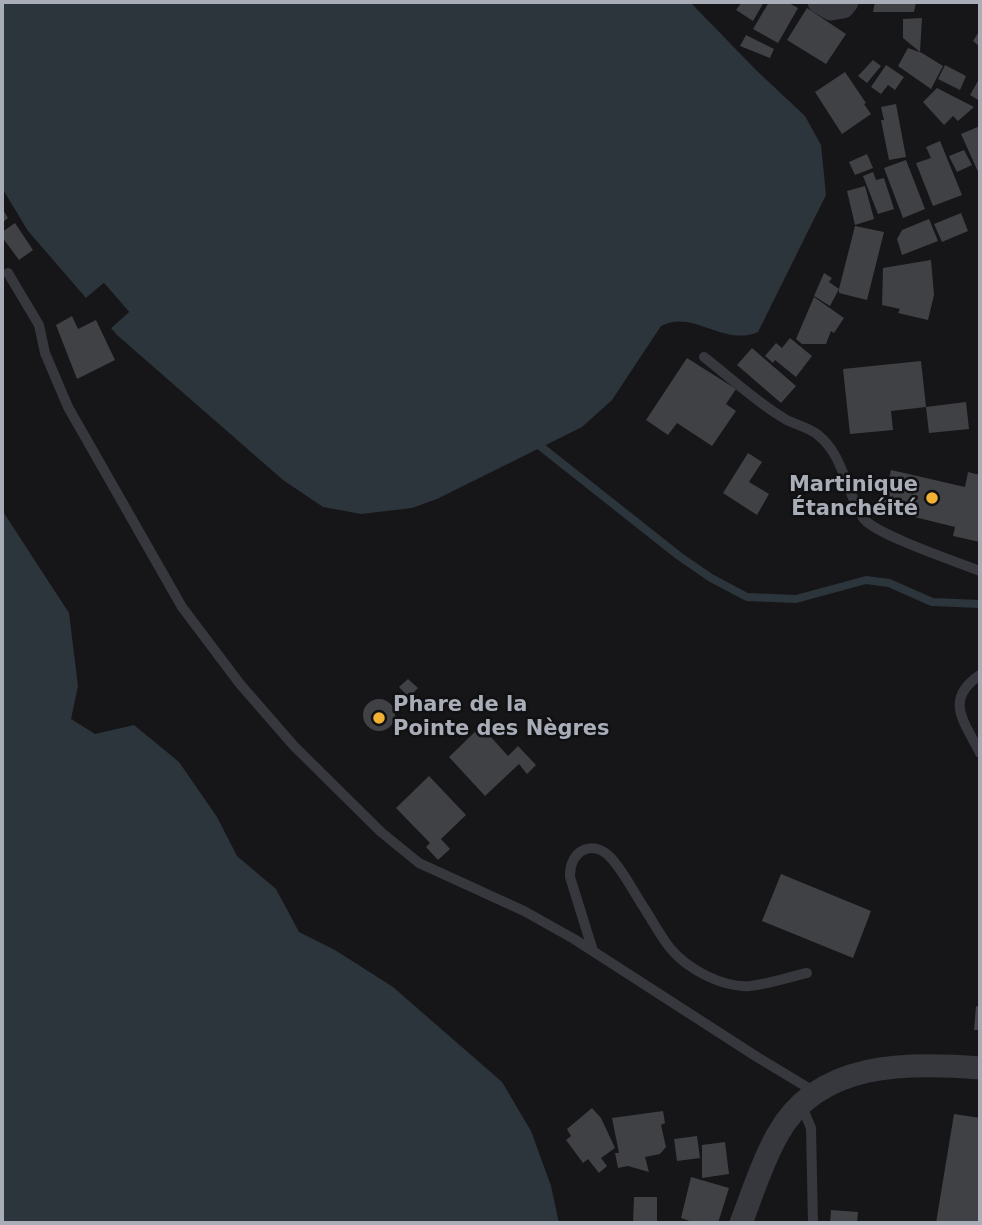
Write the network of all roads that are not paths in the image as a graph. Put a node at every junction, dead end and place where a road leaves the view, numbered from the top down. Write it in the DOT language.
graph roads {
  1 [pos="819,2"];
  2 [pos="847,2"];
  3 [pos="8,273"];
  4 [pos="704,357"];
  5 [pos="980,571"];
  6 [pos="980,675"];
  7 [pos="980,754"];
  8 [pos="593,951"];
  9 [pos="807,973"];
  10 [pos="980,1068"];
  11 [pos="808,1098"];
  12 [pos="741,1223"];
  13 [pos="813,1223"];
  1 -- 2 [label="street"];
  3 -- 8 [label="lane"];
  4 -- 5 [label="lane"];
  6 -- 7 [label="lane"];
  8 -- 9 [label="lane"];
  8 -- 11 [label="lane"];
  10 -- 11 [label="street"];
  11 -- 12 [label="street"];
  11 -- 13 [label="lane"];
}
